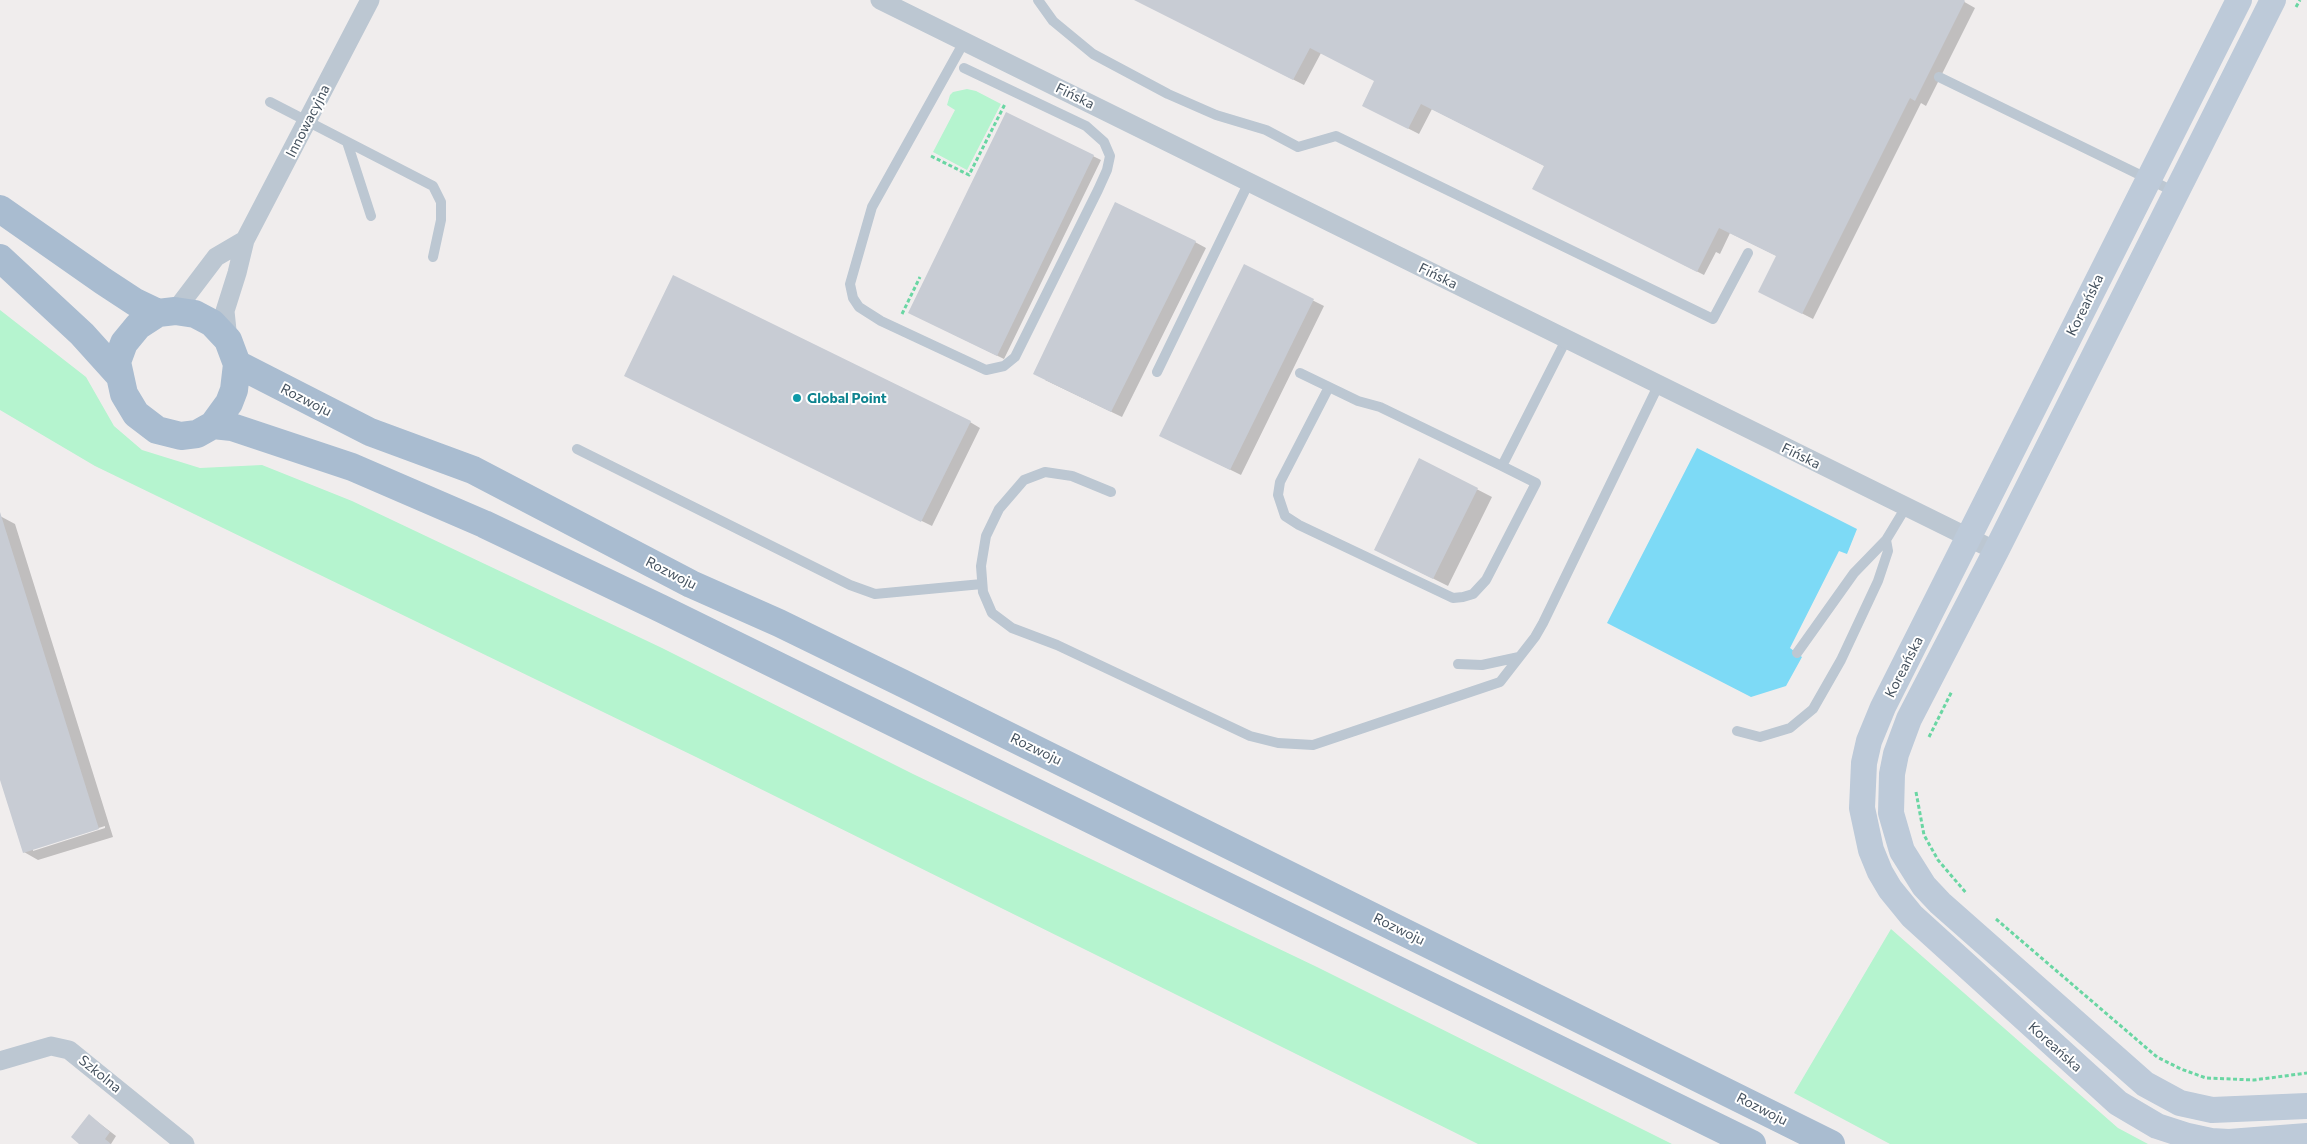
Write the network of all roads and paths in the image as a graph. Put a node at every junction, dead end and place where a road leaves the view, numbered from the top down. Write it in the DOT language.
graph roads {
  1 [pos="370,0"];
  2 [pos="880,0"];
  3 [pos="1038,0"];
  4 [pos="2239,0"];
  5 [pos="2300,0"];
  6 [pos="2284,4"];
  7 [pos="964,42"];
  8 [pos="964,68"];
  9 [pos="1939,78"];
  10 [pos="1006,101"];
  11 [pos="270,102"];
  12 [pos="308,122"];
  13 [pos="347,142"];
  14 [pos="931,156"];
  15 [pos="2147,179"];
  16 [pos="1249,182"];
  17 [pos="2176,192"];
  18 [pos="0,209"];
  19 [pos="371,216"];
  20 [pos="245,240"];
  21 [pos="1748,253"];
  22 [pos="433,257"];
  23 [pos="0,258"];
  24 [pos="920,276"];
  25 [pos="167,312"];
  26 [pos="895,328"];
  27 [pos="1566,340"];
  28 [pos="233,352"];
  29 [pos="1157,372"];
  30 [pos="1300,373"];
  31 [pos="119,375"];
  32 [pos="1658,386"];
  33 [pos="1329,387"];
  34 [pos="213,425"];
  35 [pos="577,449"];
  36 [pos="1502,466"];
  37 [pos="1111,492"];
  38 [pos="1906,507"];
  39 [pos="1969,538"];
  40 [pos="1886,540"];
  41 [pos="1996,551"];
  42 [pos="982,584"];
  43 [pos="1797,653"];
  44 [pos="1519,657"];
  45 [pos="1458,664"];
  46 [pos="1955,685"];
  47 [pos="1737,731"];
  48 [pos="1925,745"];
  49 [pos="1916,789"];
  50 [pos="1968,895"];
  51 [pos="1990,914"];
  52 [pos="0,1061"];
  53 [pos="2307,1073"];
  54 [pos="2307,1106"];
  55 [pos="2307,1136"];
  56 [pos="185,1144"];
  57 [pos="1752,1144"];
  58 [pos="1831,1144"];
  1 -- 12 [label="street, Innowacyjna"];
  2 -- 7 [label="street, Fińska"];
  3 -- 21 [label="lane"];
  4 -- 15 [label="street, Koreańska"];
  5 -- 6 [label="path"];
  6 -- 17 [label="street, Koreańska"];
  7 -- 16 [label="street, Fińska"];
  7 -- 26 [label="lane"];
  8 -- 26 [label="lane"];
  9 -- 15 [label="lane"];
  10 -- 14 [label="path"];
  11 -- 12 [label="lane"];
  12 -- 13 [label="lane"];
  12 -- 20 [label="street, Innowacyjna"];
  13 -- 19 [label="lane"];
  13 -- 22 [label="lane"];
  15 -- 17 [label="lane"];
  15 -- 39 [label="street, Koreańska"];
  16 -- 27 [label="street, Fińska"];
  16 -- 29 [label="lane"];
  17 -- 41 [label="street, Koreańska"];
  18 -- 25 [label="main road"];
  20 -- 25 [label="street"];
  20 -- 28 [label="street, Innowacyjna"];
  23 -- 31 [label="main road"];
  24 -- 26 [label="path"];
  25 -- 28 [label="main road"];
  25 -- 31 [label="main road"];
  27 -- 32 [label="street, Fińska"];
  27 -- 36 [label="lane"];
  28 -- 34 [label="main road"];
  28 -- 58 [label="main road, Rozwoju"];
  30 -- 33 [label="lane"];
  31 -- 34 [label="main road"];
  32 -- 38 [label="street, Fińska"];
  32 -- 44 [label="lane"];
  33 -- 36 [label="lane"];
  33 -- 36 [label="lane"];
  34 -- 57 [label="main road"];
  35 -- 42 [label="lane"];
  37 -- 42 [label="lane"];
  38 -- 39 [label="street, Fińska"];
  38 -- 40 [label="lane"];
  39 -- 41 [label="street, Fińska"];
  39 -- 55 [label="street, Koreańska"];
  40 -- 43 [label="lane"];
  40 -- 47 [label="lane"];
  41 -- 54 [label="street, Koreańska"];
  42 -- 44 [label="lane"];
  44 -- 45 [label="lane"];
  46 -- 48 [label="path"];
  49 -- 50 [label="path"];
  51 -- 53 [label="path"];
  52 -- 56 [label="street, Szkolna"];
}
